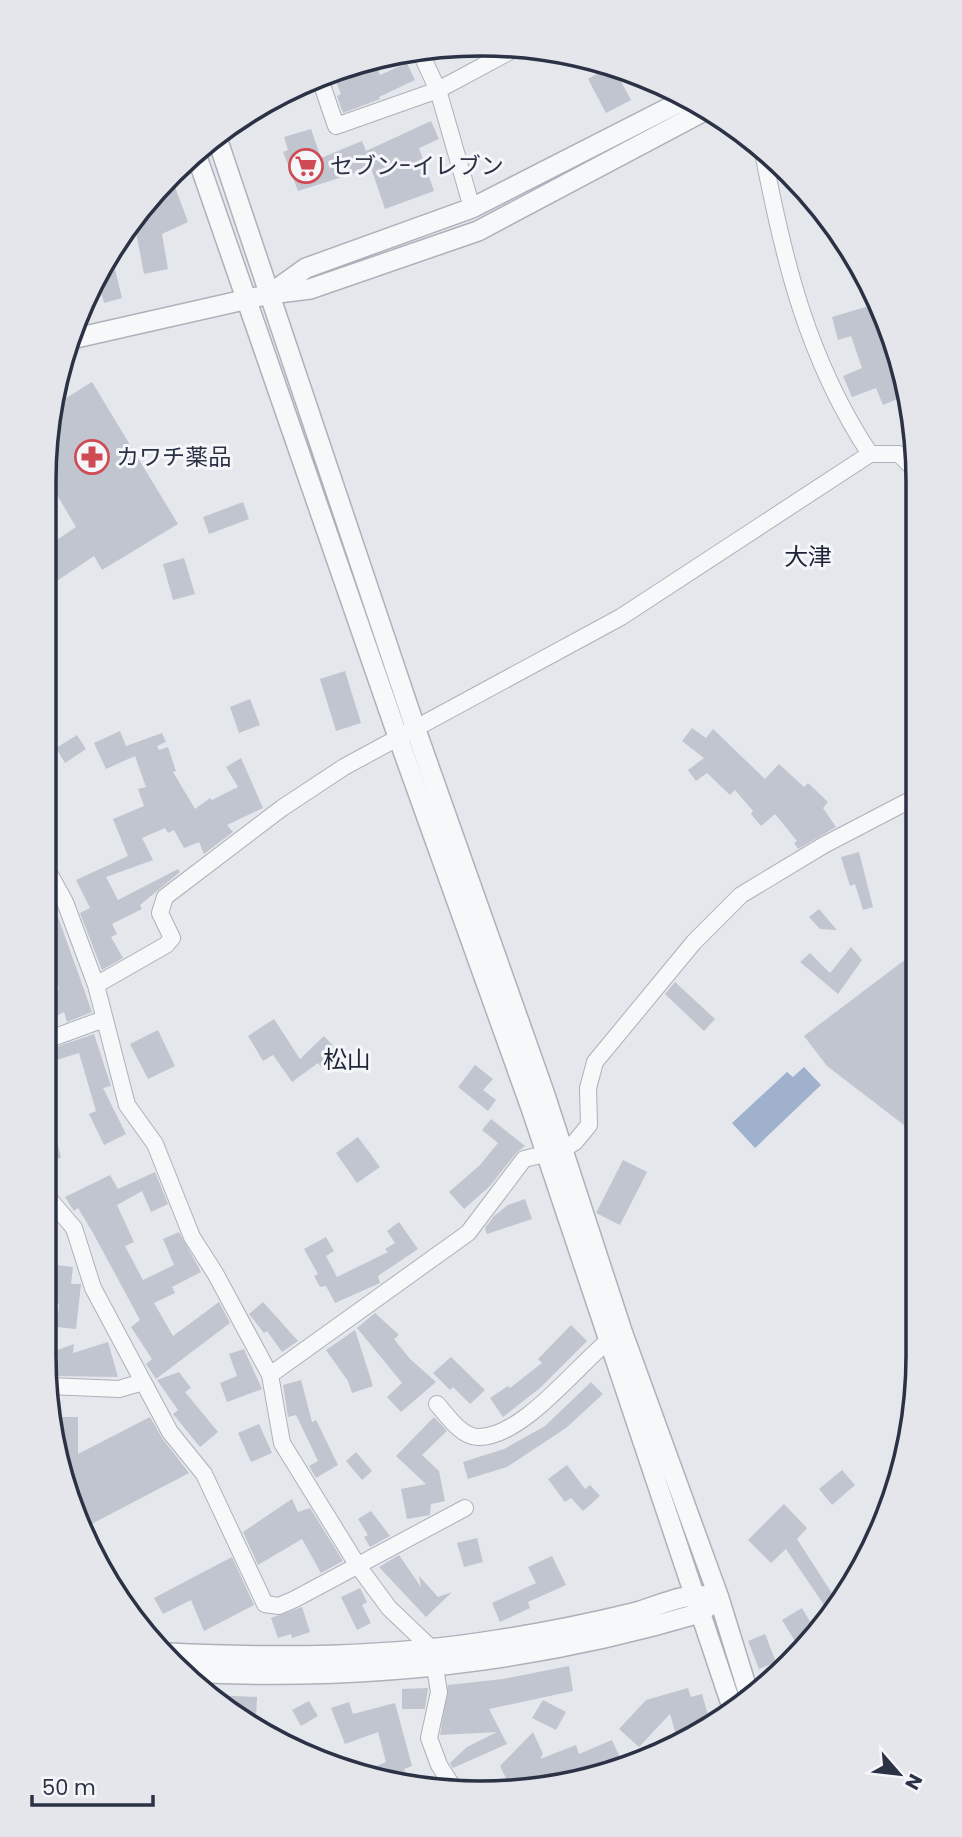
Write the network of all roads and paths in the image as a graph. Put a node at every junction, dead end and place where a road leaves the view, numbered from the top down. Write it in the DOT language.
graph roads {
  1 [pos="500,57"];
  2 [pos="424,60"];
  3 [pos="323,86"];
  4 [pos="438,90"];
  5 [pos="676,104"];
  6 [pos="697,115"];
  7 [pos="219,146"];
  8 [pos="199,163"];
  9 [pos="766,166"];
  10 [pos="472,208"];
  11 [pos="270,294"];
  12 [pos="247,301"];
  13 [pos="81,337"];
  14 [pos="870,454"];
  15 [pos="905,460"];
  16 [pos="407,734"];
  17 [pos="906,802"];
  18 [pos="56,886"];
  19 [pos="96,985"];
  20 [pos="104,1019"];
  21 [pos="56,1037"];
  22 [pos="553,1151"];
  23 [pos="56,1207"];
  24 [pos="607,1342"];
  25 [pos="270,1375"];
  26 [pos="143,1382"];
  27 [pos="57,1387"];
  28 [pos="437,1404"];
  29 [pos="465,1507"];
  30 [pos="358,1566"];
  31 [pos="719,1598"];
  32 [pos="697,1604"];
  33 [pos="177,1653"];
  34 [pos="435,1658"];
  35 [pos="197,1673"];
  36 [pos="747,1688"];
  37 [pos="730,1700"];
  38 [pos="448,1779"];
  1 -- 4 [label="street"];
  2 -- 4 [label="street"];
  3 -- 4 [label="street"];
  4 -- 10 [label="street"];
  5 -- 10 [label="street"];
  6 -- 11 [label="street"];
  7 -- 11 [label="street"];
  8 -- 12 [label="street"];
  9 -- 14 [label="street"];
  10 -- 11 [label="street"];
  11 -- 12 [label="street"];
  11 -- 16 [label="street"];
  12 -- 13 [label="street"];
  12 -- 16 [label="street"];
  14 -- 15 [label="street"];
  14 -- 16 [label="street"];
  16 -- 19 [label="street"];
  16 -- 22 [label="street"];
  17 -- 22 [label="street"];
  18 -- 19 [label="street"];
  19 -- 20 [label="street"];
  20 -- 21 [label="street"];
  20 -- 25 [label="street"];
  22 -- 24 [label="street"];
  22 -- 25 [label="street"];
  22 -- 31 [label="street"];
  23 -- 26 [label="street"];
  24 -- 28 [label="street"];
  24 -- 32 [label="street"];
  25 -- 30 [label="street"];
  26 -- 27 [label="street"];
  26 -- 30 [label="street"];
  29 -- 30 [label="street"];
  30 -- 34 [label="street"];
  31 -- 32 [label="street"];
  31 -- 36 [label="street"];
  32 -- 34 [label="street"];
  32 -- 37 [label="street"];
  33 -- 34 [label="street"];
  34 -- 35 [label="street"];
  34 -- 38 [label="street"];
}
